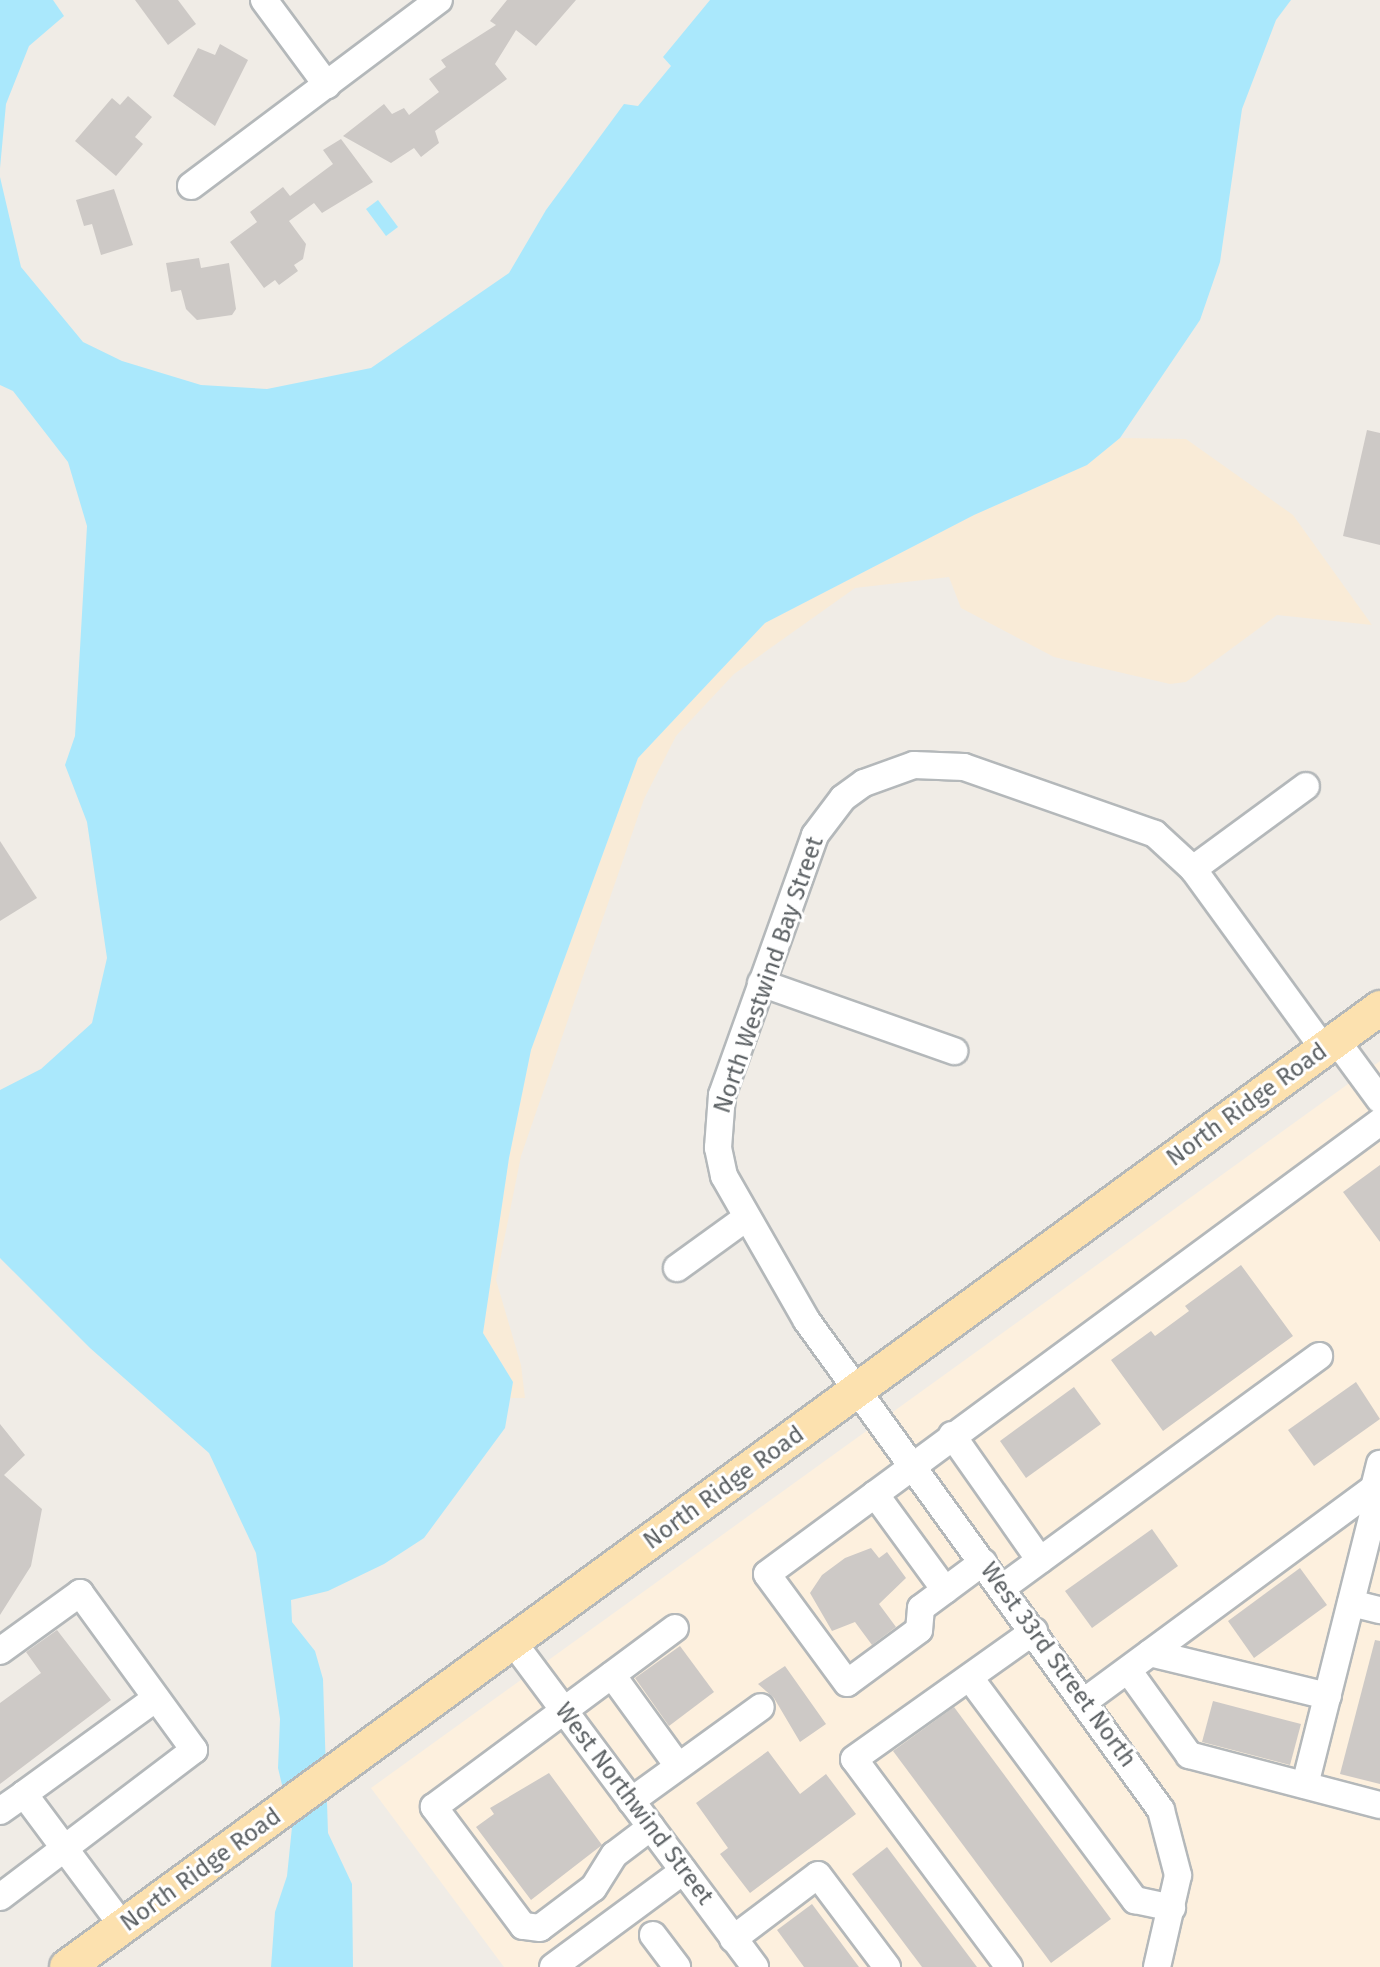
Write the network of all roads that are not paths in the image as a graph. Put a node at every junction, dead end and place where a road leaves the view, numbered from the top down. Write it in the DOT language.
graph roads {
  1 [pos="264,0"];
  2 [pos="439,0"];
  3 [pos="327,85"];
  4 [pos="191,186"];
  5 [pos="1306,786"];
  6 [pos="1193,869"];
  7 [pos="761,983"];
  8 [pos="1380,1008"];
  9 [pos="1330,1044"];
  10 [pos="954,1051"];
  11 [pos="1380,1100"];
  12 [pos="1380,1122"];
  13 [pos="746,1218"];
  14 [pos="677,1268"];
  15 [pos="1319,1356"];
  16 [pos="858,1390"];
  17 [pos="952,1435"];
  18 [pos="912,1465"];
  19 [pos="1377,1476"];
  20 [pos="875,1494"];
  21 [pos="1040,1560"];
  22 [pos="983,1562"];
  23 [pos="1002,1588"];
  24 [pos="945,1590"];
  25 [pos="1351,1603"];
  26 [pos="1380,1610"];
  27 [pos="675,1628"];
  28 [pos="1034,1631"];
  29 [pos="513,1642"];
  30 [pos="0,1651"];
  31 [pos="1150,1653"];
  32 [pos="1128,1670"];
  33 [pos="612,1675"];
  34 [pos="970,1678"];
  35 [pos="1328,1696"];
  36 [pos="156,1698"];
  37 [pos="1085,1701"];
  38 [pos="761,1707"];
  39 [pos="564,1711"];
  40 [pos="678,1766"];
  41 [pos="1305,1785"];
  42 [pos="24,1794"];
  43 [pos="631,1801"];
  44 [pos="1380,1805"];
  45 [pos="0,1811"];
  46 [pos="651,1827"];
  47 [pos="63,1847"];
  48 [pos="683,1871"];
  49 [pos="0,1897"];
  50 [pos="1172,1908"];
  51 [pos="123,1927"];
  52 [pos="653,1935"];
  53 [pos="733,1939"];
  54 [pos="67,1967"];
  55 [pos="553,1967"];
  56 [pos="677,1967"];
  57 [pos="755,1967"];
  58 [pos="887,1967"];
  59 [pos="1009,1967"];
  60 [pos="1157,1967"];
  1 -- 3 [label="street"];
  2 -- 3 [label="street"];
  3 -- 4 [label="street"];
  5 -- 6 [label="street"];
  6 -- 7 [label="street, North Westwind Bay Street"];
  6 -- 9 [label="street, North Westwind Bay Street"];
  7 -- 10 [label="street"];
  7 -- 13 [label="street, North Westwind Bay Street"];
  8 -- 9 [label="main road, North Ridge Road"];
  9 -- 11 [label="street, North Westwind Bay Street"];
  9 -- 16 [label="main road, North Ridge Road"];
  12 -- 17 [label="street"];
  13 -- 14 [label="street"];
  13 -- 16 [label="street, North Westwind Bay Street"];
  15 -- 21 [label="street"];
  16 -- 18 [label="street, West 33rd Street North"];
  16 -- 29 [label="main road, North Ridge Road"];
  17 -- 18 [label="street"];
  17 -- 21 [label="street"];
  18 -- 20 [label="street"];
  18 -- 22 [label="street, West 33rd Street North"];
  19 -- 25 [label="street"];
  19 -- 31 [label="street"];
  20 -- 24 [label="street"];
  20 -- 24 [label="street"];
  21 -- 23 [label="street"];
  22 -- 23 [label="street, West 33rd Street North"];
  22 -- 24 [label="street"];
  23 -- 28 [label="street, West 33rd Street North"];
  25 -- 26 [label="street"];
  25 -- 35 [label="street"];
  27 -- 33 [label="street"];
  28 -- 34 [label="street"];
  28 -- 37 [label="street, West 33rd Street North"];
  29 -- 39 [label="street, West Northwind Street"];
  29 -- 51 [label="main road, North Ridge Road"];
  30 -- 36 [label="street"];
  31 -- 32 [label="street"];
  31 -- 35 [label="street"];
  32 -- 37 [label="street"];
  32 -- 41 [label="street"];
  33 -- 39 [label="street"];
  33 -- 40 [label="street"];
  34 -- 50 [label="street"];
  34 -- 59 [label="street"];
  35 -- 41 [label="street"];
  36 -- 42 [label="street"];
  36 -- 47 [label="street"];
  37 -- 50 [label="street, West 33rd Street North"];
  38 -- 40 [label="street"];
  39 -- 43 [label="street, West Northwind Street"];
  39 -- 46 [label="street"];
  40 -- 43 [label="street"];
  41 -- 44 [label="street"];
  42 -- 45 [label="street"];
  42 -- 47 [label="street"];
  43 -- 46 [label="street, West Northwind Street"];
  46 -- 48 [label="street, West Northwind Street"];
  47 -- 49 [label="street"];
  47 -- 51 [label="street"];
  48 -- 53 [label="street, West Northwind Street"];
  48 -- 55 [label="street"];
  50 -- 60 [label="street, West 33rd Street North"];
  51 -- 54 [label="main road, North Ridge Road"];
  52 -- 56 [label="street"];
  53 -- 57 [label="street, West Northwind Street"];
  53 -- 58 [label="street"];
}
